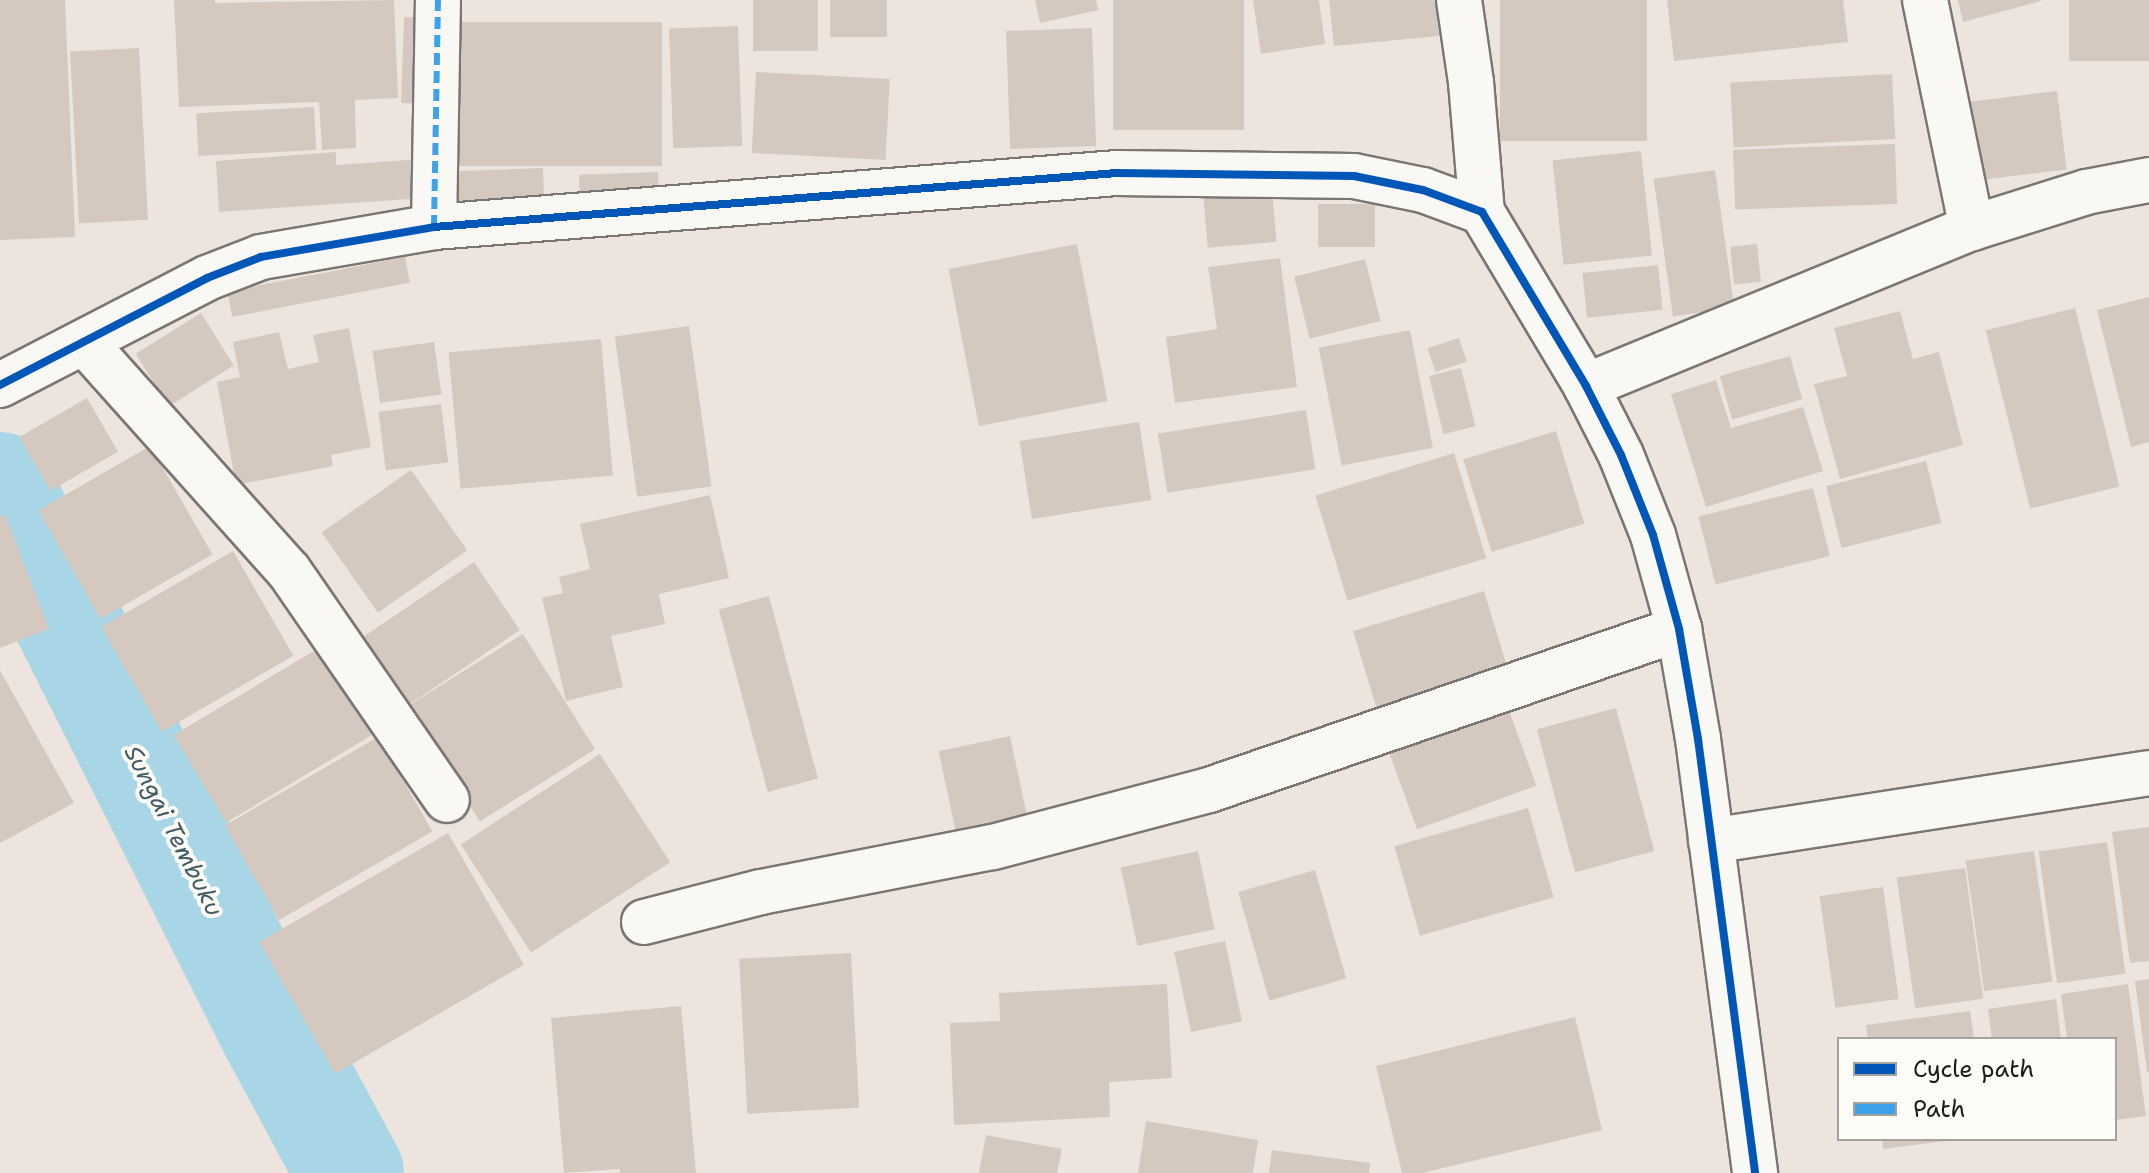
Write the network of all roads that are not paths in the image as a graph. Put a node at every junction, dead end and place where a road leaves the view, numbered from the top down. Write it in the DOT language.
graph roads {
  1 [pos="438,0"];
  2 [pos="1459,0"];
  3 [pos="1925,0"];
  4 [pos="2149,180"];
  5 [pos="1482,212"];
  6 [pos="434,227"];
  7 [pos="1972,228"];
  8 [pos="84,342"];
  9 [pos="0,385"];
  10 [pos="1586,386"];
  11 [pos="1679,629"];
  12 [pos="2149,773"];
  13 [pos="447,800"];
  14 [pos="1711,841"];
  15 [pos="644,922"];
  16 [pos="1755,1173"];
  1 -- 6 [label="street"];
  2 -- 5 [label="street"];
  3 -- 7 [label="street"];
  4 -- 7 [label="street"];
  5 -- 6 [label="street"];
  5 -- 10 [label="street"];
  6 -- 8 [label="street"];
  7 -- 10 [label="street"];
  8 -- 9 [label="street"];
  8 -- 13 [label="street"];
  10 -- 11 [label="street"];
  11 -- 14 [label="street"];
  11 -- 15 [label="street"];
  12 -- 14 [label="street"];
  14 -- 16 [label="street"];
}
